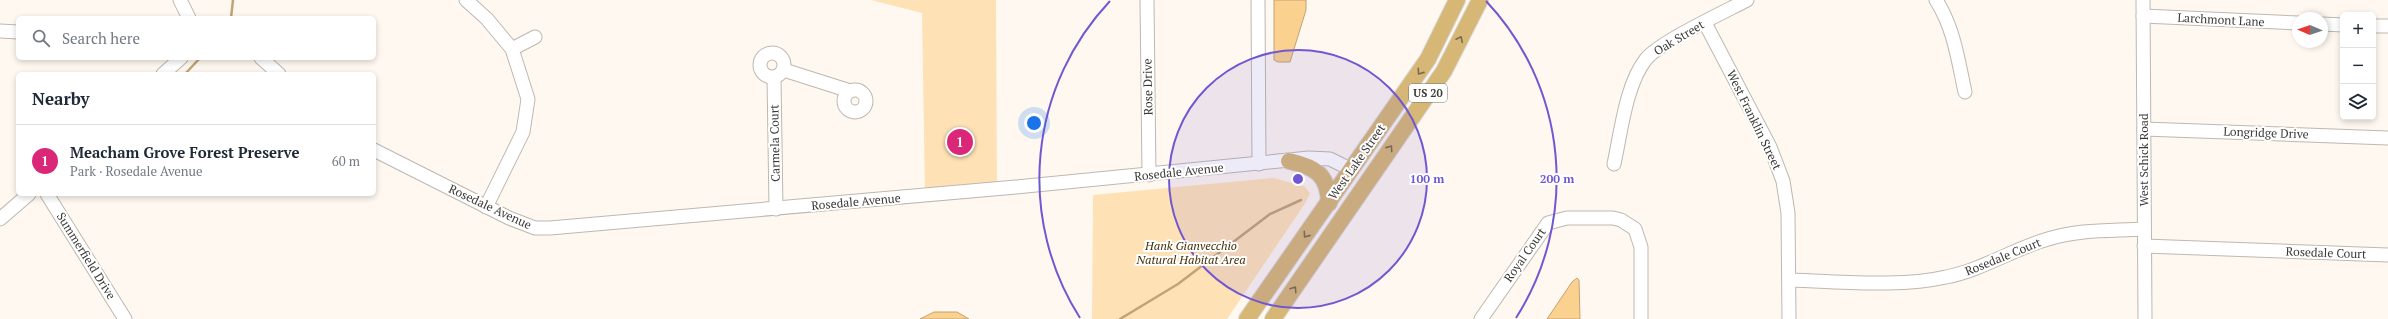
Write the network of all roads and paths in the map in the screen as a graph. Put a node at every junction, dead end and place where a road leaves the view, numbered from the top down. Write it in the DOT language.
graph roads {
  1 [pos="180,0"];
  2 [pos="466,0"];
  3 [pos="1147,0"];
  4 [pos="1258,0"];
  5 [pos="1457,0"];
  6 [pos="1480,0"];
  7 [pos="1746,0"];
  8 [pos="1936,0"];
  9 [pos="2143,0"];
  10 [pos="188,16"];
  11 [pos="2143,16"];
  12 [pos="1705,23"];
  13 [pos="2292,23"];
  14 [pos="2328,24"];
  15 [pos="2340,25"];
  16 [pos="2376,26"];
  17 [pos="2388,26"];
  18 [pos="0,31"];
  19 [pos="16,32"];
  20 [pos="535,37"];
  21 [pos="512,49"];
  22 [pos="179,60"];
  23 [pos="263,60"];
  24 [pos="165,72"];
  25 [pos="277,72"];
  26 [pos="850,91"];
  27 [pos="1965,92"];
  28 [pos="2144,129"];
  29 [pos="2388,138"];
  30 [pos="376,151"];
  31 [pos="1289,161"];
  32 [pos="1259,164"];
  33 [pos="1614,164"];
  34 [pos="1352,170"];
  35 [pos="1149,175"];
  36 [pos="1367,180"];
  37 [pos="28,196"];
  38 [pos="48,196"];
  39 [pos="1329,203"];
  40 [pos="486,207"];
  41 [pos="776,209"];
  42 [pos="0,219"];
  43 [pos="2144,229"];
  44 [pos="2144,246"];
  45 [pos="2388,255"];
  46 [pos="1789,280"];
  47 [pos="125,319"];
  48 [pos="1247,319"];
  49 [pos="1273,319"];
  50 [pos="1481,319"];
  51 [pos="1641,319"];
  52 [pos="1789,319"];
  53 [pos="2145,319"];
  1 -- 10 [label="street"];
  2 -- 21 [label="street"];
  3 -- 35 [label="street, Rose Drive"];
  4 -- 32 [label="street"];
  5 -- 34 [label="main road, West Lake Street / US 20, one-way"];
  36 -- 6 [label="main road, West Lake Street / US 20, one-way"];
  7 -- 12 [label="street, Oak Street"];
  8 -- 27 [label="street"];
  9 -- 11 [label="street, West Schick Road"];
  11 -- 13 [label="street, Larchmont Lane"];
  11 -- 28 [label="street, West Schick Road"];
  12 -- 33 [label="street, Oak Street"];
  12 -- 46 [label="street, West Franklin Street"];
  14 -- 15 [label="street"];
  16 -- 17 [label="street"];
  18 -- 19 [label="street"];
  20 -- 21 [label="street"];
  21 -- 40 [label="street"];
  22 -- 24 [label="street"];
  23 -- 25 [label="street"];
  26 -- 41 [label="street, Carmela Court"];
  28 -- 29 [label="street, Longridge Drive"];
  28 -- 43 [label="street, West Schick Road"];
  30 -- 40 [label="street, Rosedale Avenue"];
  31 -- 32 [label="street, Rosedale Avenue"];
  31 -- 34 [label="street, Rosedale Avenue"];
  31 -- 39 [label="main road"];
  32 -- 35 [label="street, Rosedale Avenue"];
  34 -- 36 [label="main road"];
  34 -- 39 [label="main road, West Lake Street / US 20"];
  35 -- 41 [label="street, Rosedale Avenue"];
  49 -- 36 [label="main road, West Lake Street / US 20, one-way"];
  37 -- 42 [label="street"];
  38 -- 47 [label="street, Summerfield Drive"];
  39 -- 48 [label="main road, West Lake Street / US 20, one-way"];
  40 -- 41 [label="street, Rosedale Avenue"];
  43 -- 44 [label="street, West Schick Road"];
  43 -- 46 [label="street, Rosedale Court"];
  44 -- 45 [label="street, Rosedale Court"];
  44 -- 53 [label="street, West Schick Road"];
  46 -- 52 [label="street, West Franklin Street"];
  50 -- 51 [label="street, Royal Court"];
}
